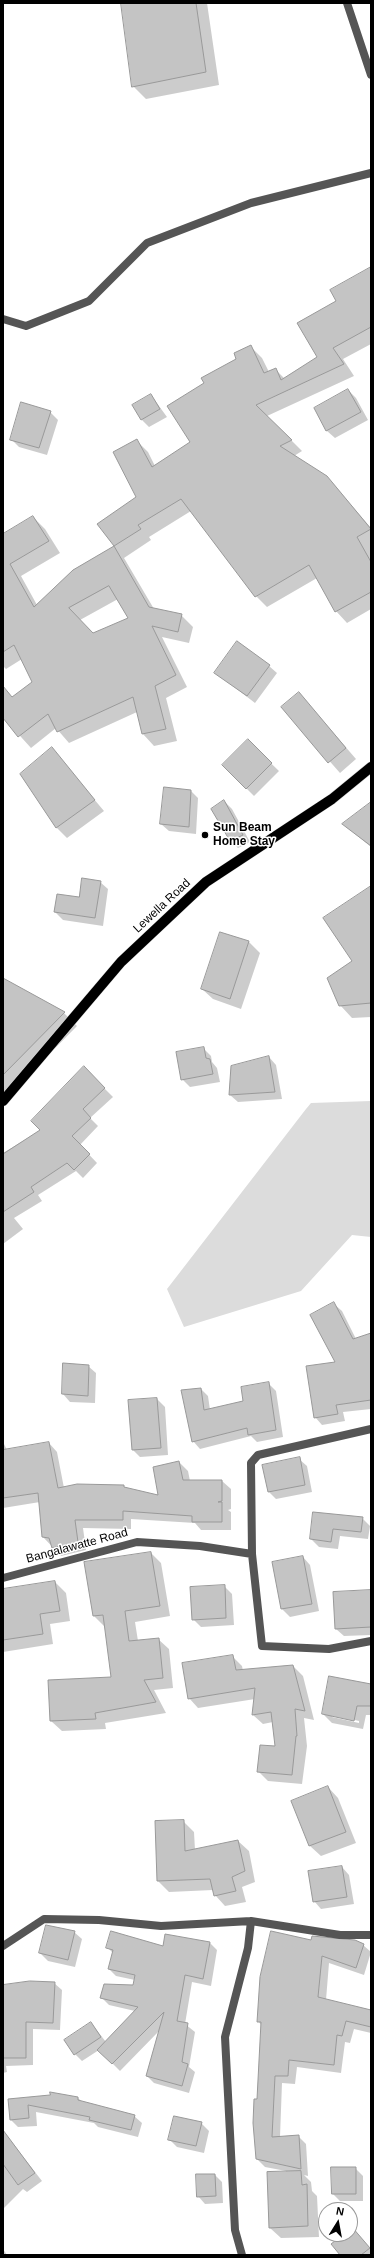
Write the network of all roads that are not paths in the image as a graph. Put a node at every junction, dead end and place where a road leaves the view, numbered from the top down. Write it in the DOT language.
graph roads {
  1 [pos="347,3"];
  2 [pos="371,75"];
  3 [pos="371,173"];
  4 [pos="3,319"];
  5 [pos="371,767"];
  6 [pos="3,1101"];
  7 [pos="371,1429"];
  8 [pos="252,1554"];
  9 [pos="3,1578"];
  10 [pos="371,1641"];
  11 [pos="252,1921"];
  12 [pos="371,1935"];
  13 [pos="3,1946"];
  14 [pos="242,2255"];
  1 -- 2 [label="street"];
  3 -- 4 [label="street"];
  5 -- 6 [label="main road, Lewella Road"];
  7 -- 8 [label="street"];
  8 -- 9 [label="street, Bangalawatte Road"];
  8 -- 10 [label="street"];
  11 -- 12 [label="street"];
  11 -- 13 [label="street"];
  11 -- 14 [label="street"];
}
